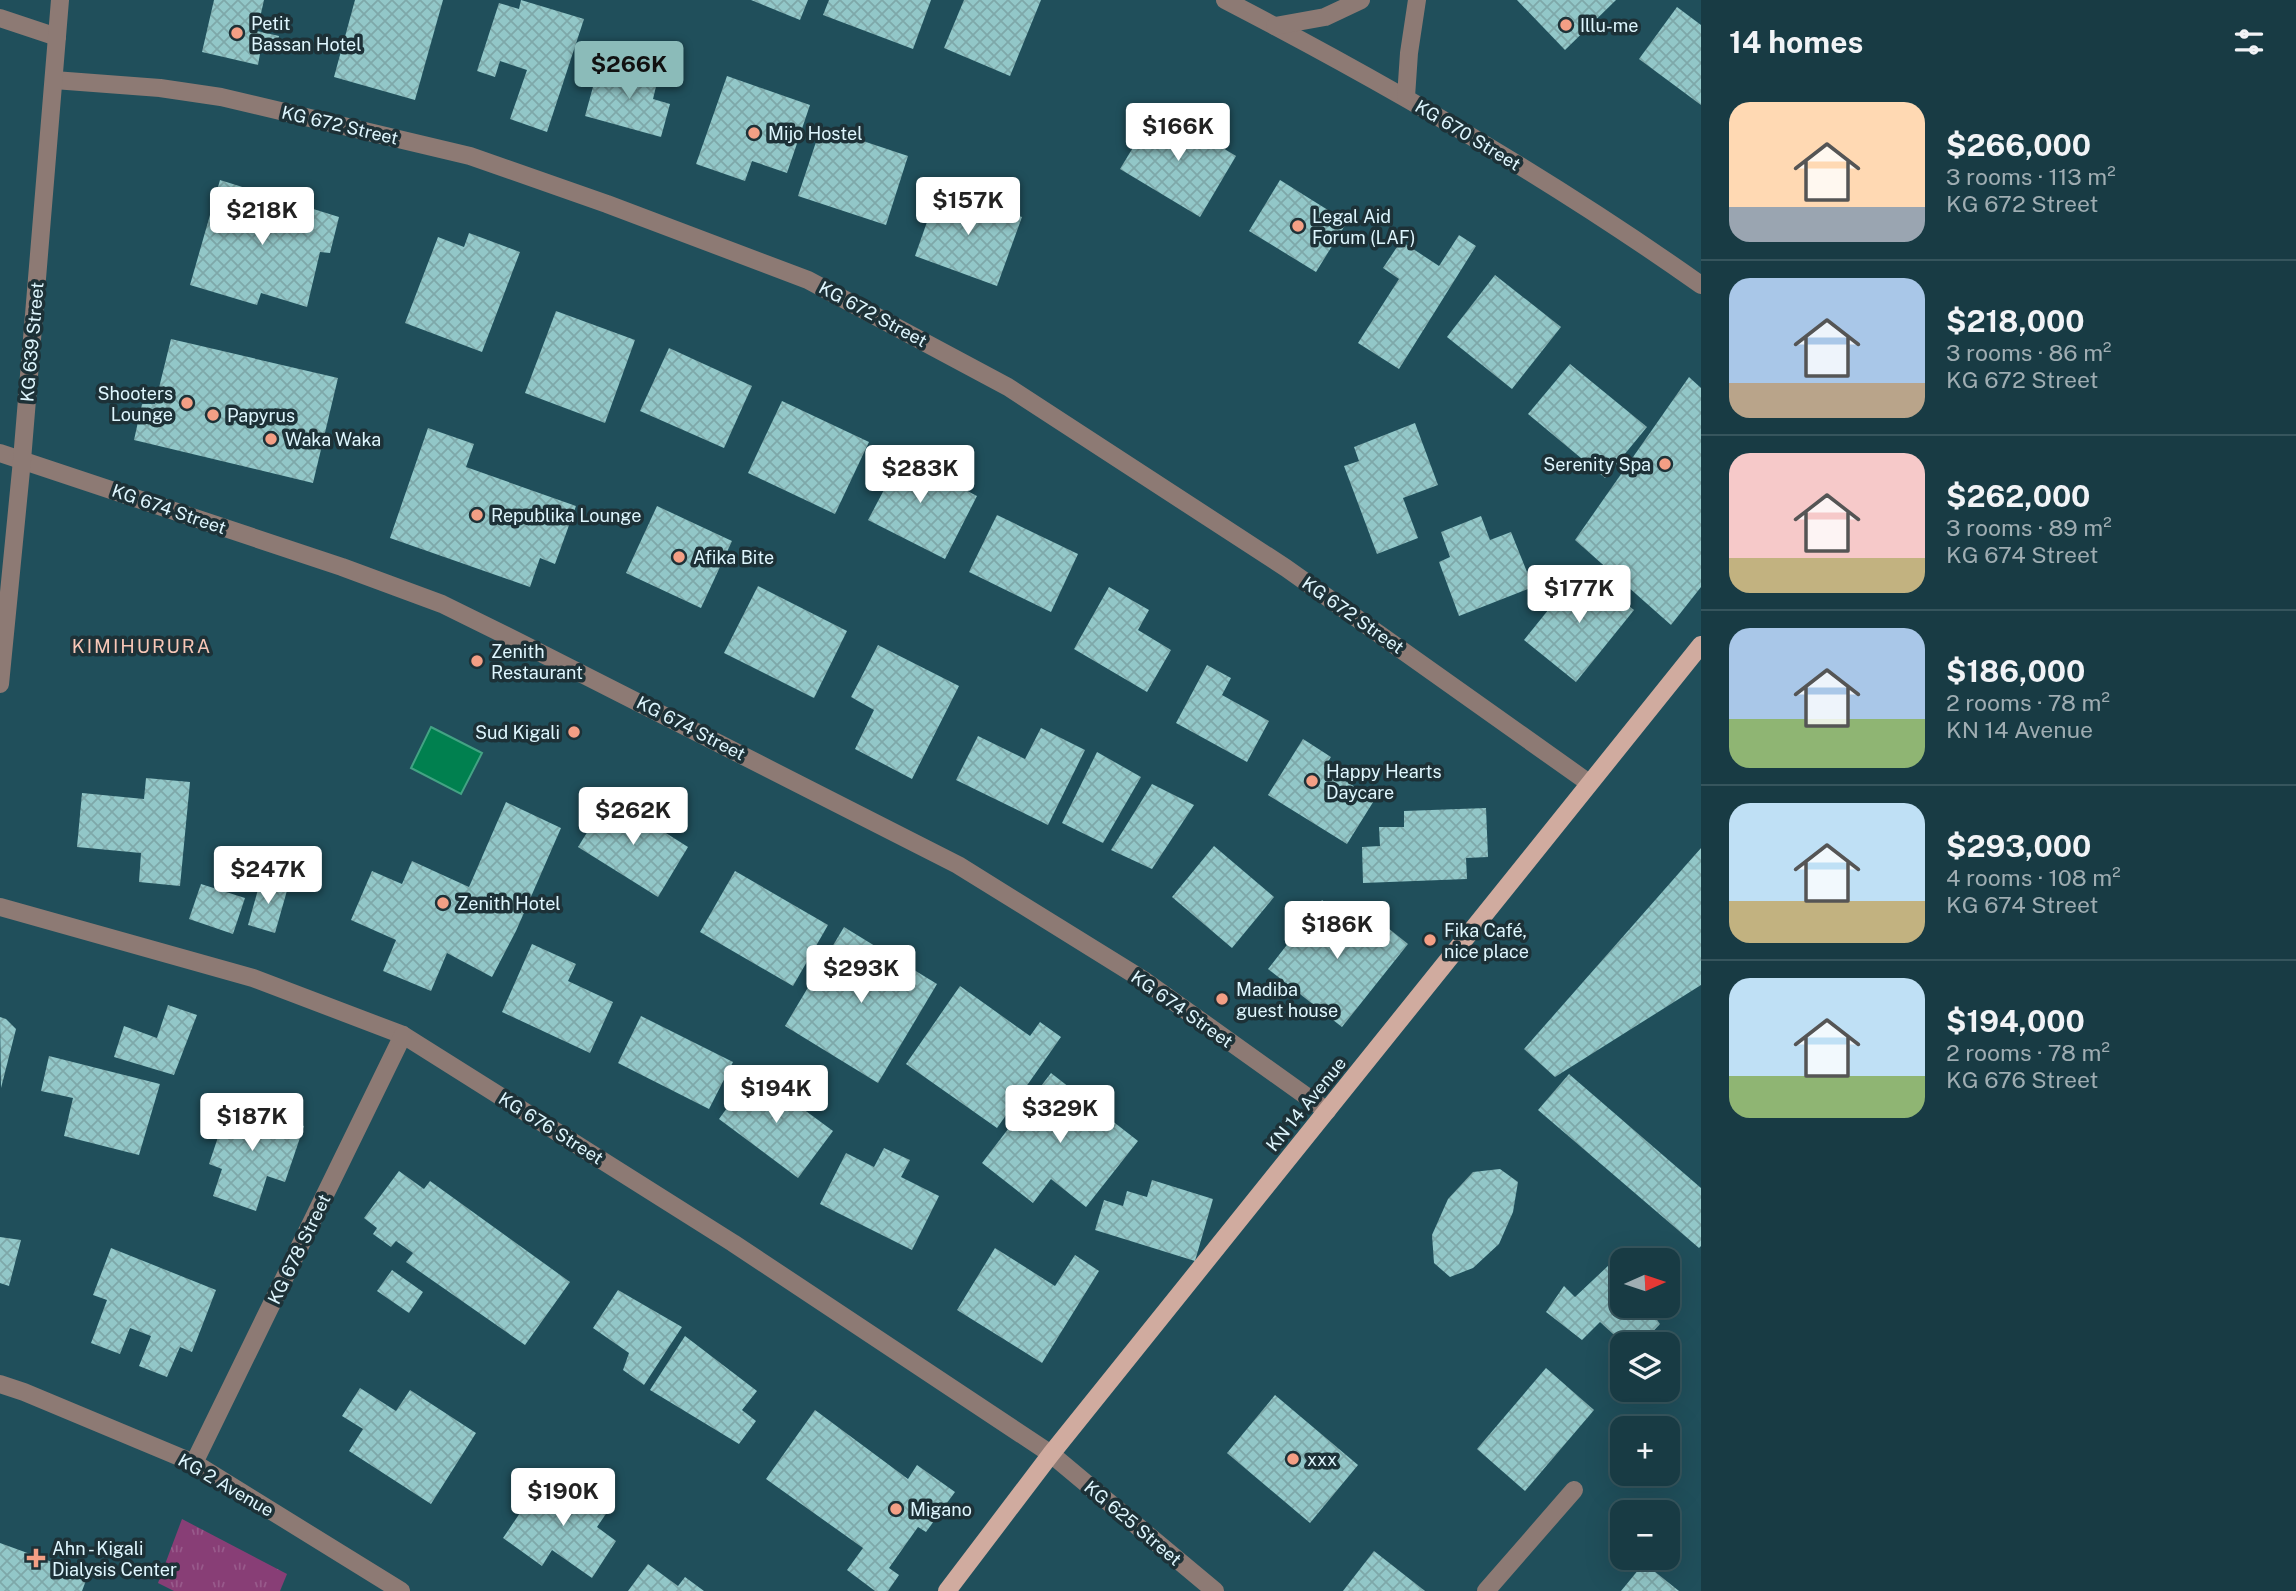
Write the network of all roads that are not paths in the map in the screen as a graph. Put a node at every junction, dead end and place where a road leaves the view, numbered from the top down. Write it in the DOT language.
graph roads {
  1 [pos="60,0"];
  2 [pos="1225,0"];
  3 [pos="1361,0"];
  4 [pos="1417,0"];
  5 [pos="0,18"];
  6 [pos="1275,26"];
  7 [pos="57,37"];
  8 [pos="54,80"];
  9 [pos="1406,97"];
  10 [pos="1701,285"];
  11 [pos="0,453"];
  12 [pos="22,460"];
  13 [pos="1701,645"];
  14 [pos="0,684"];
  15 [pos="1589,783"];
  16 [pos="0,907"];
  17 [pos="403,1035"];
  18 [pos="1327,1111"];
  19 [pos="0,1384"];
  20 [pos="1051,1454"];
  21 [pos="194,1463"];
  22 [pos="1574,1490"];
  23 [pos="401,1591"];
  24 [pos="947,1591"];
  25 [pos="1215,1591"];
  26 [pos="1486,1591"];
  1 -- 7 [label="street, KG 639 Street"];
  2 -- 6 [label="street, KG 670 Street"];
  3 -- 6 [label="street"];
  4 -- 9 [label="street"];
  5 -- 7 [label="street"];
  6 -- 9 [label="street, KG 670 Street"];
  7 -- 8 [label="street, KG 639 Street"];
  8 -- 12 [label="street, KG 639 Street"];
  8 -- 15 [label="street, KG 672 Street"];
  9 -- 10 [label="street, KG 670 Street"];
  11 -- 12 [label="street, KG 674 Street"];
  12 -- 14 [label="street, KG 639 Street"];
  12 -- 18 [label="street, KG 674 Street"];
  13 -- 15 [label="main road, KN 14 Avenue"];
  15 -- 18 [label="main road, KN 14 Avenue"];
  16 -- 17 [label="street, KG 676 Street"];
  17 -- 20 [label="street, KG 676 Street"];
  17 -- 21 [label="street, KG 678 Street"];
  18 -- 20 [label="main road, KN 14 Avenue"];
  19 -- 21 [label="street, KG 2 Avenue"];
  20 -- 24 [label="main road, KN 14 Avenue"];
  20 -- 25 [label="street, KG 625 Street"];
  21 -- 23 [label="street, KG 2 Avenue"];
  22 -- 26 [label="street"];
}
